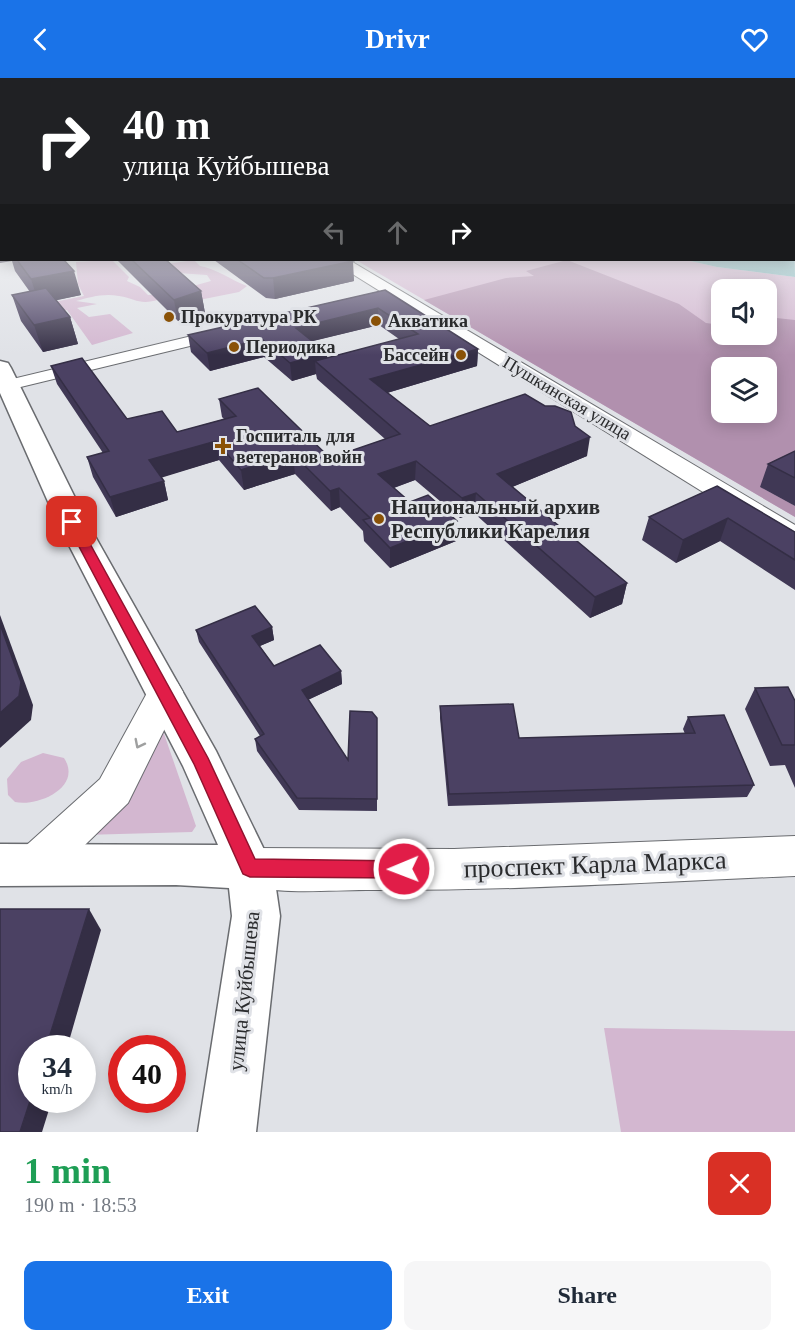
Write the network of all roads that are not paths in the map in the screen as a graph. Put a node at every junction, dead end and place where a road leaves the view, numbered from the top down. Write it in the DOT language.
graph roads {
  1 [pos="339,261"];
  2 [pos="241,329"];
  3 [pos="2,380"];
  4 [pos="795,537"];
  5 [pos="165,692"];
  6 [pos="795,856"];
  7 [pos="18,865"];
  8 [pos="250,868"];
  9 [pos="227,1132"];
  1 -- 4 [label="street, Пушкинская улица"];
  2 -- 3 [label="street"];
  3 -- 5 [label="main road, улица Куйбышева"];
  5 -- 7 [label="street, one-way"];
  5 -- 8 [label="main road, улица Куйбышева"];
  6 -- 8 [label="street, проспект Карла Маркса"];
  7 -- 8 [label="main road, проспект Карла Маркса"];
  8 -- 9 [label="main road, улица Куйбышева"];
}
